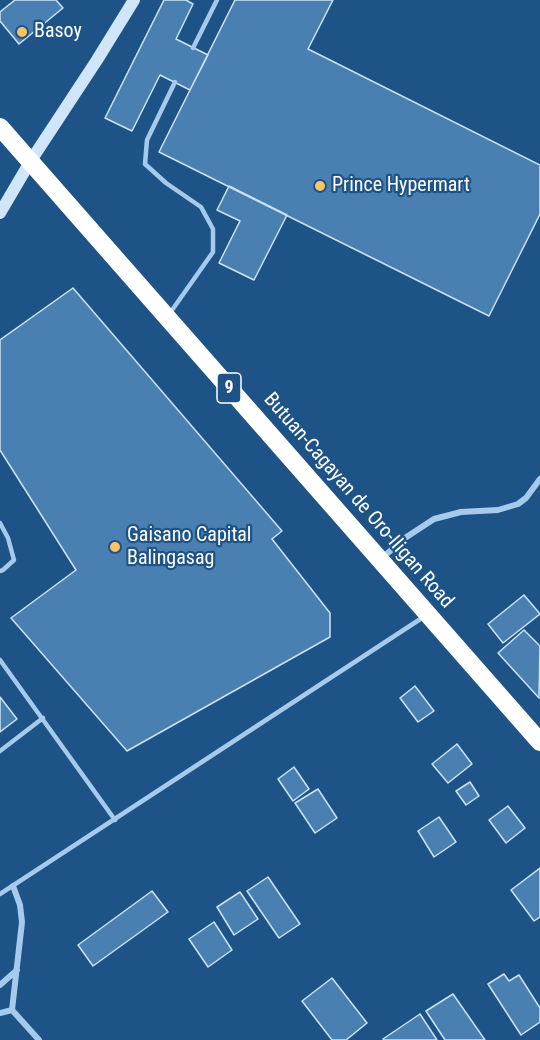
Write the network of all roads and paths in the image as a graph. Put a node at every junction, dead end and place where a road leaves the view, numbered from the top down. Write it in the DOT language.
graph roads {
  1 [pos="134,0"];
  2 [pos="217,0"];
  3 [pos="193,48"];
  4 [pos="175,82"];
  5 [pos="0,127"];
  6 [pos="30,162"];
  7 [pos="0,213"];
  8 [pos="166,317"];
  9 [pos="540,479"];
  10 [pos="0,523"];
  11 [pos="380,560"];
  12 [pos="0,571"];
  13 [pos="428,615"];
  14 [pos="0,660"];
  15 [pos="43,718"];
  16 [pos="540,742"];
  17 [pos="0,751"];
  18 [pos="115,820"];
  19 [pos="13,886"];
  20 [pos="0,894"];
  21 [pos="17,970"];
  22 [pos="0,985"];
  23 [pos="12,1010"];
  24 [pos="0,1013"];
  25 [pos="39,1040"];
  1 -- 6 [label="main road"];
  2 -- 3 [label="lane"];
  4 -- 8 [label="lane"];
  5 -- 6 [label="highway, Butuan-Cagayan de Oro-Iligan Road / 9"];
  6 -- 7 [label="main road"];
  6 -- 8 [label="highway, Butuan-Cagayan de Oro-Iligan Road / 9"];
  8 -- 11 [label="highway, Butuan-Cagayan de Oro-Iligan Road / 9"];
  9 -- 11 [label="street"];
  10 -- 12 [label="lane"];
  11 -- 13 [label="highway, Butuan-Cagayan de Oro-Iligan Road / 9"];
  13 -- 16 [label="highway, Butuan-Cagayan de Oro-Iligan Road / 9"];
  13 -- 18 [label="lane"];
  14 -- 15 [label="lane"];
  15 -- 17 [label="lane"];
  15 -- 18 [label="lane"];
  18 -- 19 [label="lane"];
  19 -- 20 [label="lane"];
  19 -- 21 [label="street"];
  21 -- 22 [label="street"];
  21 -- 23 [label="street"];
  23 -- 24 [label="street"];
  23 -- 25 [label="street"];
}
